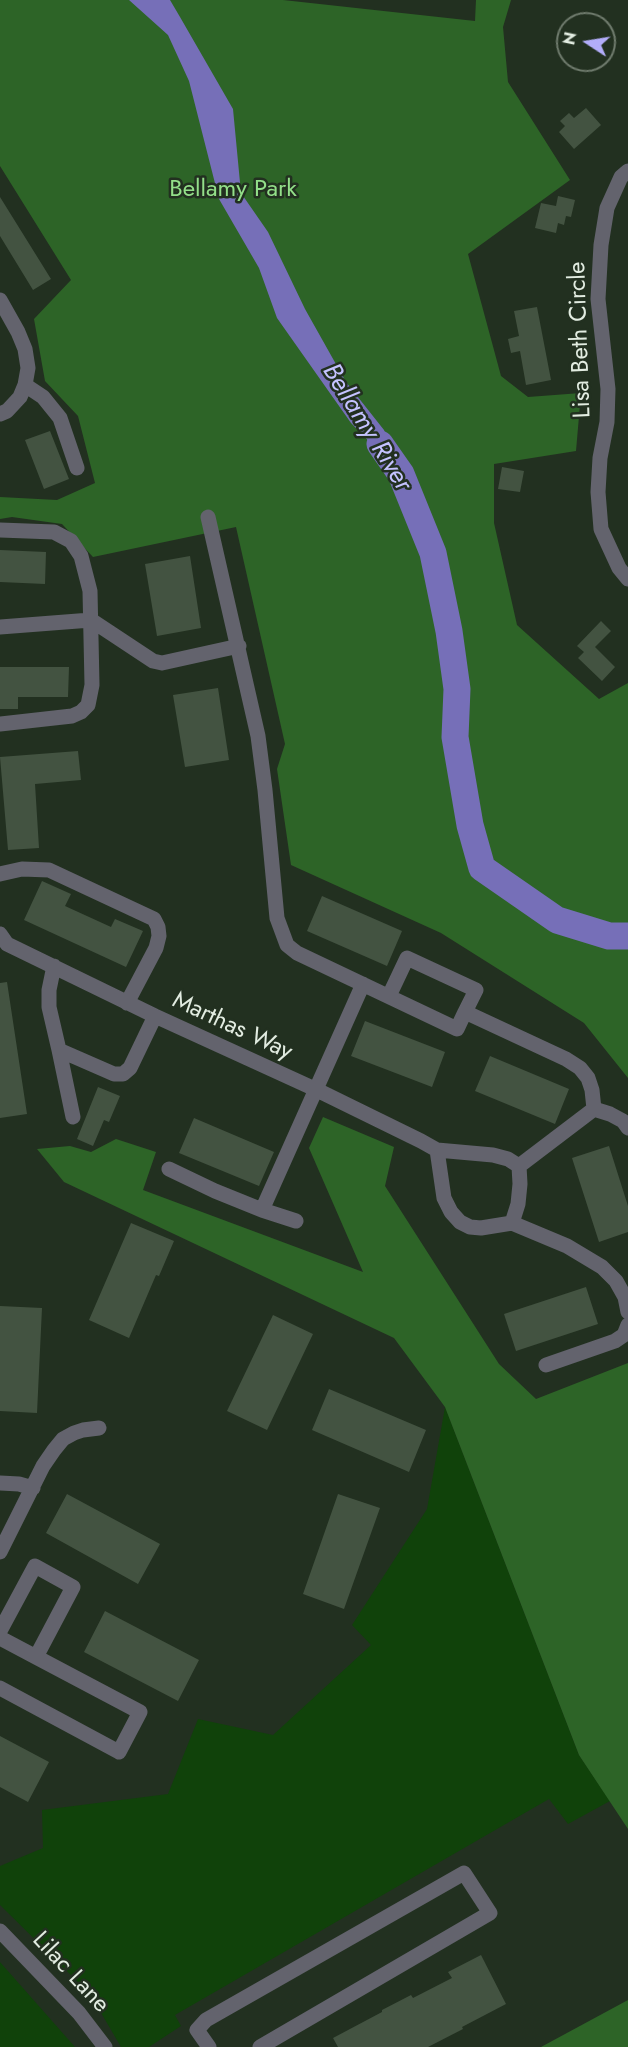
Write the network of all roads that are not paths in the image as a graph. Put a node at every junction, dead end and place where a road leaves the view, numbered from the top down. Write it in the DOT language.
graph roads {
  1 [pos="628,171"];
  2 [pos="0,300"];
  3 [pos="25,385"];
  4 [pos="0,414"];
  5 [pos="77,468"];
  6 [pos="208,517"];
  7 [pos="0,530"];
  8 [pos="628,579"];
  9 [pos="91,620"];
  10 [pos="0,627"];
  11 [pos="239,646"];
  12 [pos="0,724"];
  13 [pos="0,874"];
  14 [pos="2,942"];
  15 [pos="54,966"];
  16 [pos="363,984"];
  17 [pos="389,996"];
  18 [pos="127,1003"];
  19 [pos="465,1012"];
  20 [pos="155,1016"];
  21 [pos="59,1050"];
  22 [pos="317,1090"];
  23 [pos="594,1109"];
  24 [pos="73,1117"];
  25 [pos="628,1128"];
  26 [pos="437,1150"];
  27 [pos="519,1166"];
  28 [pos="169,1169"];
  29 [pos="262,1210"];
  30 [pos="296,1221"];
  31 [pos="512,1223"];
  32 [pos="628,1312"];
  33 [pos="628,1325"];
  34 [pos="546,1365"];
  35 [pos="99,1428"];
  36 [pos="0,1483"];
  37 [pos="33,1488"];
  38 [pos="0,1552"];
  39 [pos="0,1631"];
  40 [pos="0,1638"];
  41 [pos="36,1657"];
  42 [pos="0,1688"];
  43 [pos="0,1931"];
  44 [pos="105,2047"];
  45 [pos="209,2047"];
  46 [pos="260,2047"];
  1 -- 8 [label="street, Lisa Beth Circle"];
  2 -- 3 [label="street"];
  3 -- 4 [label="street"];
  3 -- 5 [label="street"];
  6 -- 11 [label="street"];
  7 -- 9 [label="street"];
  9 -- 10 [label="street"];
  9 -- 11 [label="street"];
  9 -- 12 [label="street"];
  11 -- 16 [label="street"];
  13 -- 18 [label="street"];
  14 -- 15 [label="street, Marthas Way"];
  15 -- 18 [label="street, Marthas Way"];
  15 -- 21 [label="street"];
  16 -- 17 [label="street"];
  16 -- 22 [label="street"];
  17 -- 19 [label="street"];
  17 -- 19 [label="street"];
  18 -- 20 [label="street, Marthas Way"];
  19 -- 23 [label="street"];
  20 -- 21 [label="street"];
  20 -- 22 [label="street, Marthas Way"];
  21 -- 24 [label="street"];
  22 -- 26 [label="street, Marthas Way"];
  22 -- 29 [label="street"];
  23 -- 25 [label="street"];
  23 -- 27 [label="street"];
  26 -- 27 [label="street, Marthas Way"];
  26 -- 31 [label="street"];
  27 -- 31 [label="street"];
  28 -- 29 [label="street"];
  29 -- 30 [label="street"];
  31 -- 32 [label="street"];
  33 -- 34 [label="street"];
  35 -- 37 [label="street"];
  36 -- 37 [label="street"];
  37 -- 38 [label="street"];
  39 -- 41 [label="street"];
  40 -- 41 [label="street"];
  41 -- 42 [label="street"];
  43 -- 44 [label="street, Lilac Lane"];
  45 -- 46 [label="street"];
}
